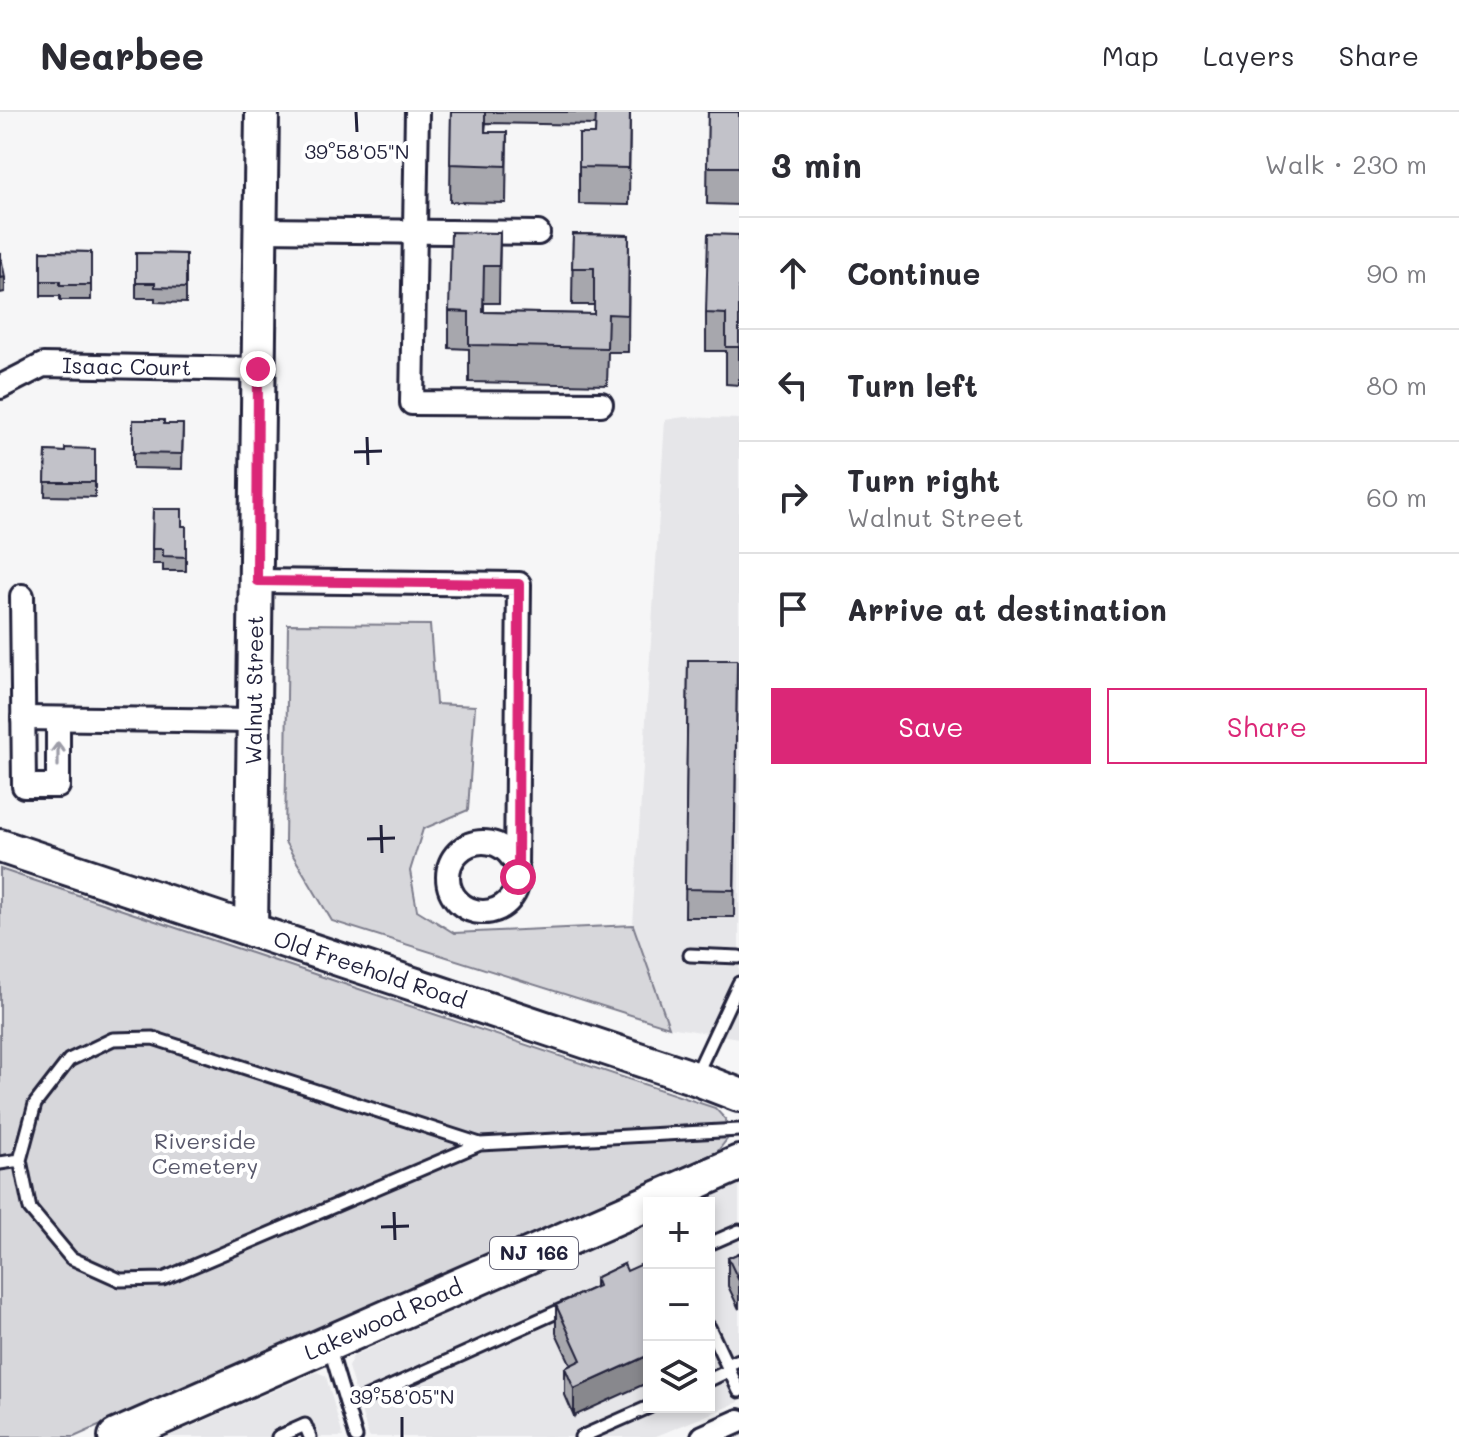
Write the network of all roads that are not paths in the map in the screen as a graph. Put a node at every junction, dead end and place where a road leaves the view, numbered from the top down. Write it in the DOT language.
graph roads {
  1 [pos="262,112"];
  2 [pos="417,112"];
  3 [pos="260,230"];
  4 [pos="415,232"];
  5 [pos="538,233"];
  6 [pos="258,369"];
  7 [pos="0,387"];
  8 [pos="601,404"];
  9 [pos="257,581"];
  10 [pos="22,596"];
  11 [pos="23,718"];
  12 [pos="58,719"];
  13 [pos="255,721"];
  14 [pos="0,846"];
  15 [pos="516,866"];
  16 [pos="251,930"];
  17 [pos="690,955"];
  18 [pos="739,957"];
  19 [pos="739,983"];
  20 [pos="695,1078"];
  21 [pos="739,1095"];
  22 [pos="739,1130"];
  23 [pos="480,1144"];
  24 [pos="20,1160"];
  25 [pos="0,1163"];
  26 [pos="739,1163"];
  27 [pos="739,1231"];
  28 [pos="715,1241"];
  29 [pos="577,1303"];
  30 [pos="715,1340"];
  31 [pos="328,1343"];
  32 [pos="739,1360"];
  33 [pos="728,1368"];
  34 [pos="715,1376"];
  35 [pos="739,1391"];
  36 [pos="348,1406"];
  37 [pos="643,1410"];
  38 [pos="739,1421"];
  39 [pos="307,1431"];
  40 [pos="116,1437"];
  41 [pos="278,1437"];
  42 [pos="356,1437"];
  43 [pos="581,1437"];
  44 [pos="703,1437"];
  1 -- 3 [label="street, Walnut Street"];
  2 -- 4 [label="street"];
  3 -- 4 [label="street"];
  3 -- 6 [label="street, Walnut Street"];
  4 -- 5 [label="street"];
  4 -- 8 [label="street"];
  6 -- 7 [label="street, Isaac Court"];
  6 -- 9 [label="street, Walnut Street"];
  9 -- 13 [label="street, Walnut Street"];
  9 -- 15 [label="street"];
  10 -- 11 [label="street"];
  11 -- 12 [label="street"];
  11 -- 12 [label="street, one-way"];
  12 -- 13 [label="street"];
  13 -- 16 [label="street, Walnut Street"];
  14 -- 16 [label="street, Old Freehold Road"];
  16 -- 20 [label="street, Old Freehold Road"];
  17 -- 18 [label="lane"];
  19 -- 20 [label="lane"];
  20 -- 21 [label="street, Old Freehold Road"];
  22 -- 23 [label="lane"];
  23 -- 24 [label="lane"];
  23 -- 24 [label="lane"];
  24 -- 25 [label="lane"];
  26 -- 31 [label="main road, Lakewood Road / NJ 166"];
  27 -- 28 [label="lane"];
  29 -- 36 [label="lane"];
  30 -- 33 [label="lane"];
  31 -- 36 [label="lane"];
  31 -- 40 [label="main road, Lakewood Road / NJ 166"];
  32 -- 33 [label="lane"];
  33 -- 34 [label="lane"];
  33 -- 35 [label="lane"];
  36 -- 42 [label="lane"];
  37 -- 43 [label="lane"];
  38 -- 44 [label="street"];
  39 -- 41 [label="lane"];
}
